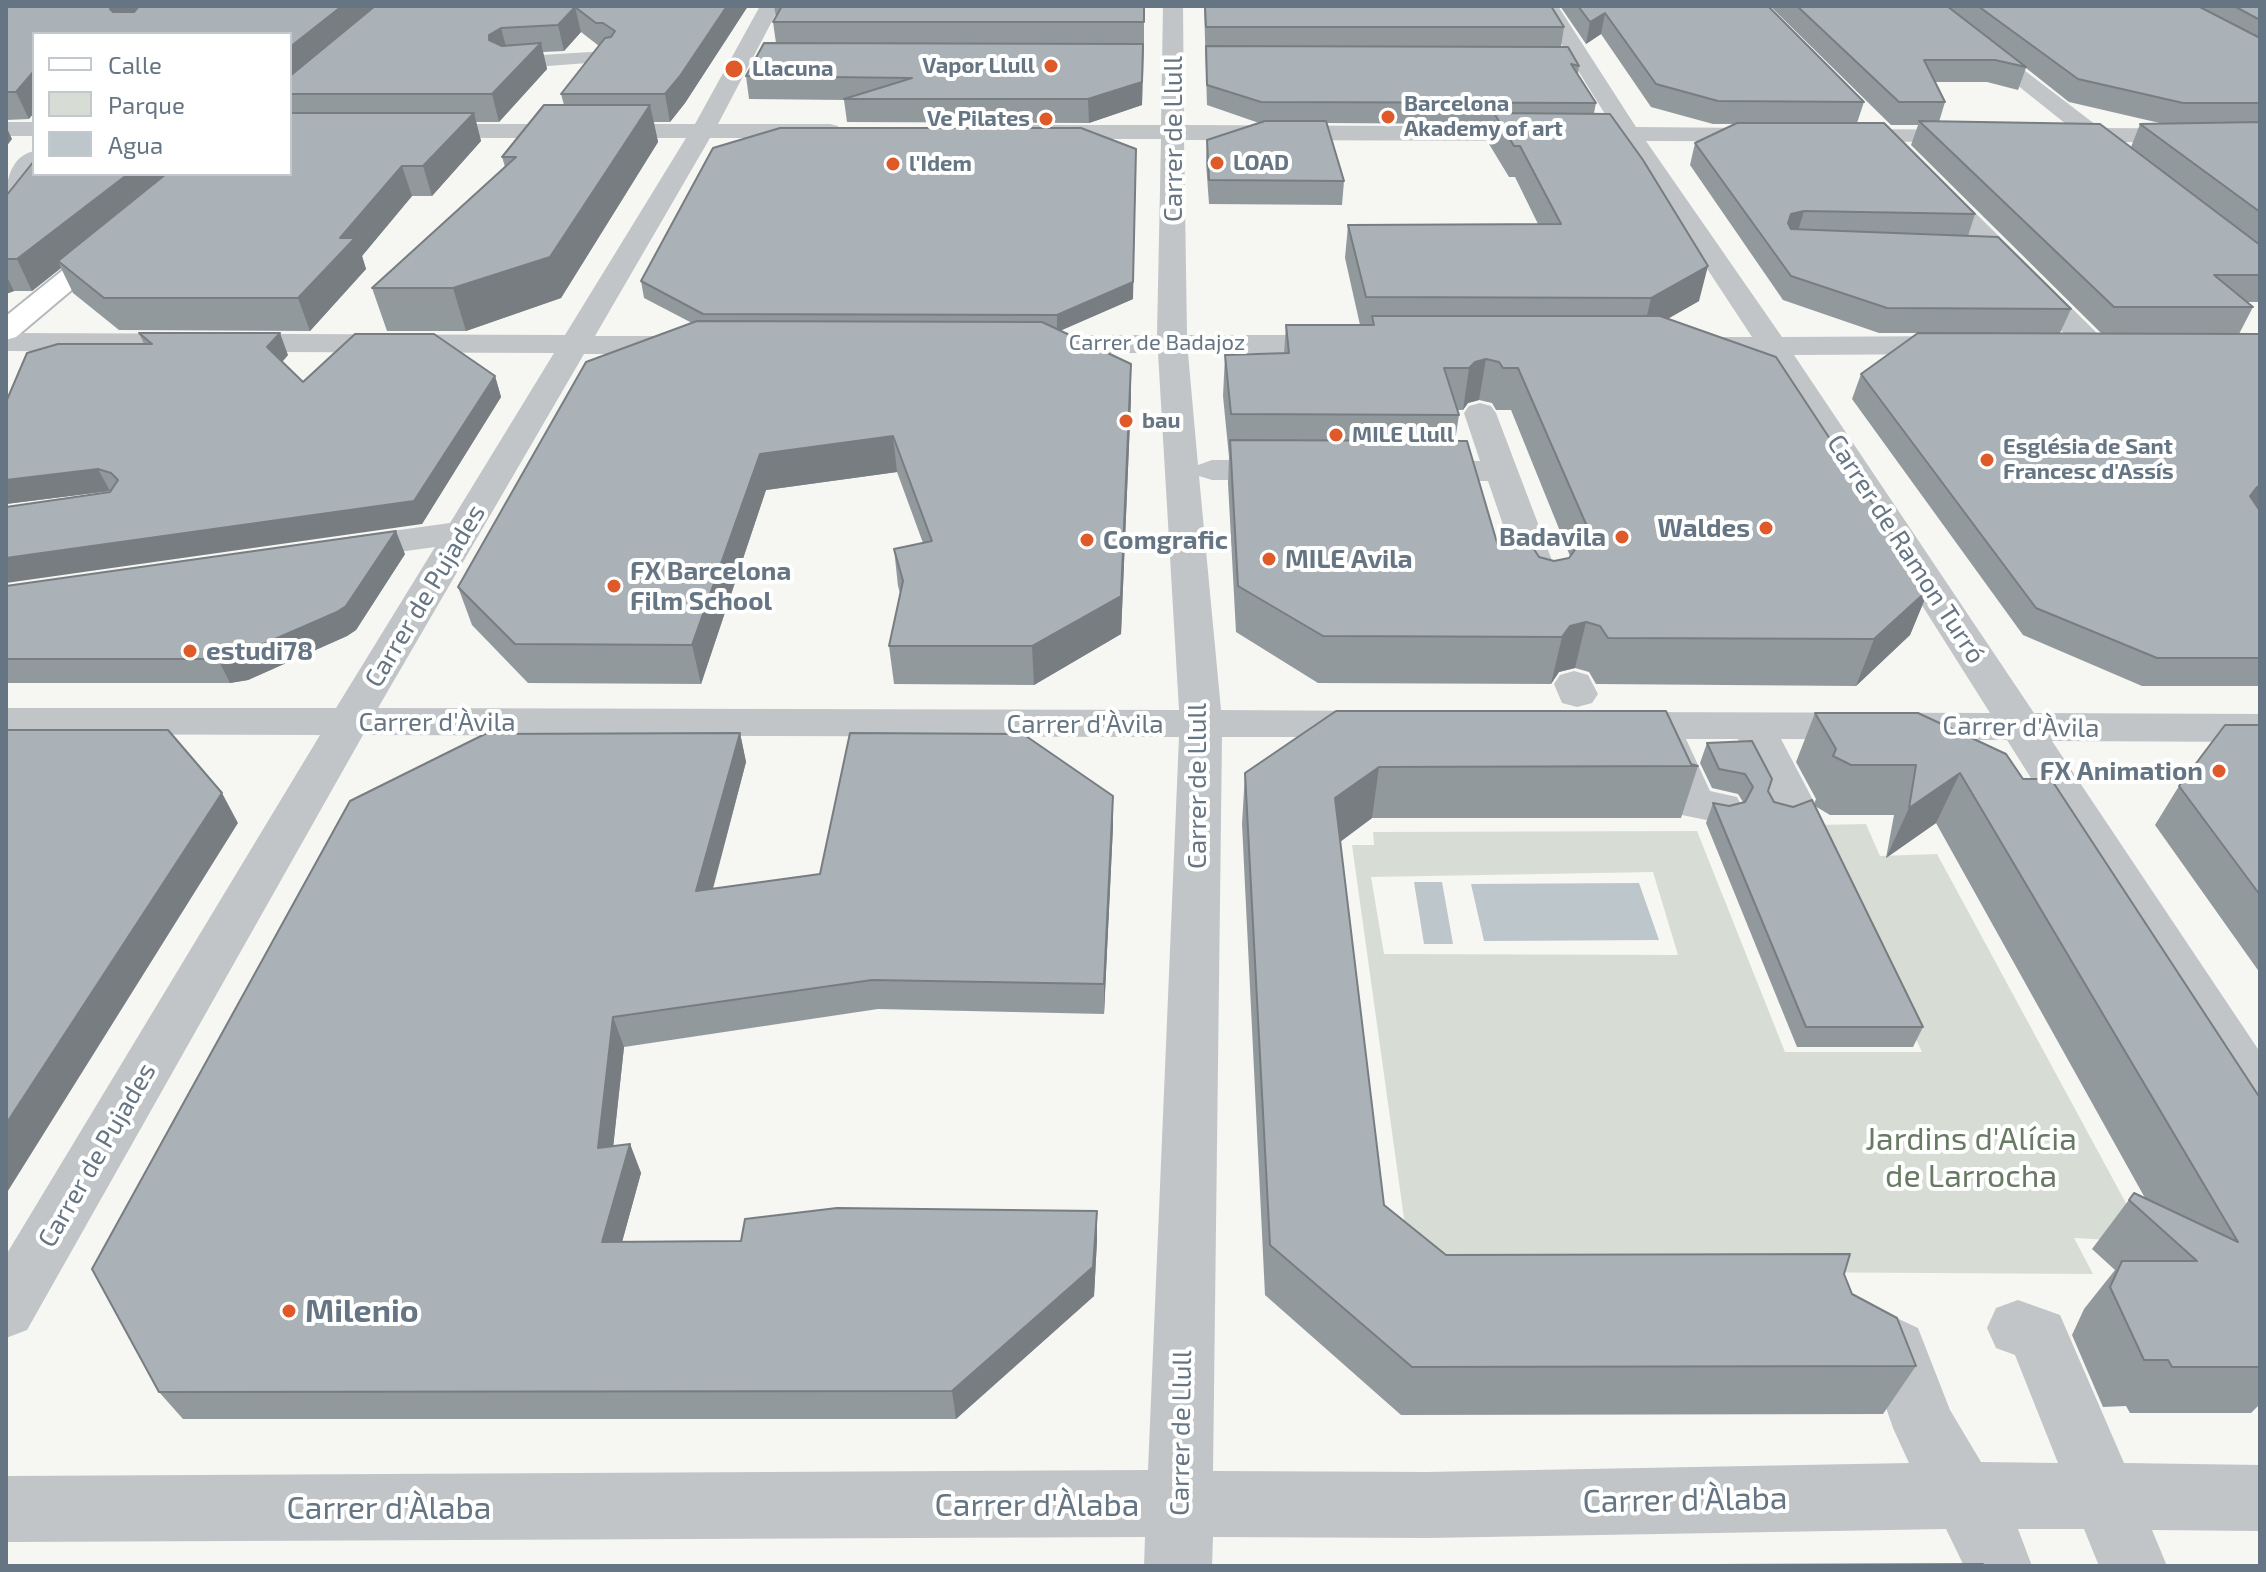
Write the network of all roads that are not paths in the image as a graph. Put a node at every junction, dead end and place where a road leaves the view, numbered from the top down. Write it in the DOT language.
graph roads {
  1 [pos="770,6"];
  2 [pos="1173,6"];
  3 [pos="1548,6"];
  4 [pos="1928,6"];
  5 [pos="743,56"];
  6 [pos="607,57"];
  7 [pos="765,57"];
  8 [pos="508,63"];
  9 [pos="1872,125"];
  10 [pos="6,129"];
  11 [pos="32,129"];
  12 [pos="395,131"];
  13 [pos="702,131"];
  14 [pos="857,131"];
  15 [pos="1000,132"];
  16 [pos="1172,132"];
  17 [pos="1631,134"];
  18 [pos="1996,135"];
  19 [pos="2037,135"];
  20 [pos="2094,135"];
  21 [pos="2260,136"];
  22 [pos="32,160"];
  23 [pos="2127,161"];
  24 [pos="195,176"];
  25 [pos="6,193"];
  26 [pos="1964,250"];
  27 [pos="1997,250"];
  28 [pos="6,331"];
  29 [pos="6,342"];
  30 [pos="1172,343"];
  31 [pos="720,344"];
  32 [pos="999,344"];
  33 [pos="1379,344"];
  34 [pos="575,345"];
  35 [pos="1773,345"];
  36 [pos="1647,346"];
  37 [pos="1989,346"];
  38 [pos="2048,346"];
  39 [pos="2093,346"];
  40 [pos="2123,346"];
  41 [pos="1480,413"];
  42 [pos="1212,470"];
  43 [pos="1320,470"];
  44 [pos="1380,470"];
  45 [pos="1501,471"];
  46 [pos="464,532"];
  47 [pos="303,555"];
  48 [pos="1545,592"];
  49 [pos="1568,701"];
  50 [pos="6,721"];
  51 [pos="349,722"];
  52 [pos="1201,724"];
  53 [pos="1415,724"];
  54 [pos="1659,725"];
  55 [pos="1752,725"];
  56 [pos="2021,725"];
  57 [pos="2260,728"];
  58 [pos="1693,806"];
  59 [pos="1785,809"];
  60 [pos="2260,1096"];
  61 [pos="6,1310"];
  62 [pos="1848,1322"];
  63 [pos="2018,1328"];
  64 [pos="1964,1495"];
  65 [pos="2104,1498"];
  66 [pos="2260,1498"];
  67 [pos="6,1509"];
  68 [pos="1178,1536"];
  69 [pos="1998,1566"];
  70 [pos="2133,1566"];
  1 -- 5 [label="street, Carrer de Pujades"];
  2 -- 16 [label="street, Carrer de Llull"];
  3 -- 17 [label="street, Carrer de Ramon Turró"];
  4 -- 20 [label="street"];
  5 -- 7 [label="street"];
  5 -- 13 [label="street, Carrer de Pujades"];
  6 -- 8 [label="street"];
  9 -- 17 [label="street"];
  9 -- 18 [label="street"];
  9 -- 27 [label="street"];
  10 -- 11 [label="street"];
  12 -- 13 [label="street"];
  13 -- 14 [label="street"];
  13 -- 34 [label="street, Carrer de Pujades"];
  15 -- 16 [label="street"];
  16 -- 17 [label="street"];
  16 -- 30 [label="street, Carrer de Llull"];
  17 -- 35 [label="street, Carrer de Ramon Turró"];
  19 -- 20 [label="street"];
  20 -- 21 [label="street"];
  20 -- 23 [label="street"];
  22 -- 25 [label="street"];
  24 -- 28 [label="main road"];
  26 -- 27 [label="street"];
  27 -- 39 [label="street"];
  29 -- 34 [label="street"];
  30 -- 32 [label="street, Carrer de Badajoz"];
  30 -- 33 [label="street, Carrer de Badajoz"];
  30 -- 52 [label="street, Carrer de Llull"];
  31 -- 34 [label="street"];
  34 -- 46 [label="street, Carrer de Pujades"];
  35 -- 36 [label="street"];
  35 -- 37 [label="street"];
  35 -- 56 [label="street, Carrer de Ramon Turró"];
  38 -- 39 [label="street"];
  39 -- 40 [label="street"];
  41 -- 45 [label="street"];
  42 -- 43 [label="street"];
  44 -- 45 [label="street"];
  45 -- 48 [label="street"];
  46 -- 47 [label="street"];
  46 -- 51 [label="street, Carrer de Pujades"];
  49 -- 54 [label="street, Carrer d'Àvila"];
  50 -- 51 [label="street, Carrer d'Àvila"];
  51 -- 52 [label="street, Carrer d'Àvila"];
  51 -- 61 [label="street, Carrer de Pujades"];
  52 -- 53 [label="street, Carrer d'Àvila"];
  52 -- 68 [label="street, Carrer de Llull"];
  54 -- 55 [label="street, Carrer d'Àvila"];
  54 -- 58 [label="street"];
  55 -- 56 [label="street, Carrer d'Àvila"];
  55 -- 59 [label="street"];
  56 -- 57 [label="street, Carrer d'Àvila"];
  56 -- 60 [label="street, Carrer de Ramon Turró"];
  62 -- 64 [label="street"];
  63 -- 65 [label="street"];
  64 -- 65 [label="street, Carrer d'Àlaba"];
  64 -- 68 [label="street, Carrer d'Àlaba"];
  64 -- 69 [label="street"];
  65 -- 66 [label="street, Carrer d'Àlaba"];
  65 -- 70 [label="street"];
  67 -- 68 [label="street, Carrer d'Àlaba"];
}
